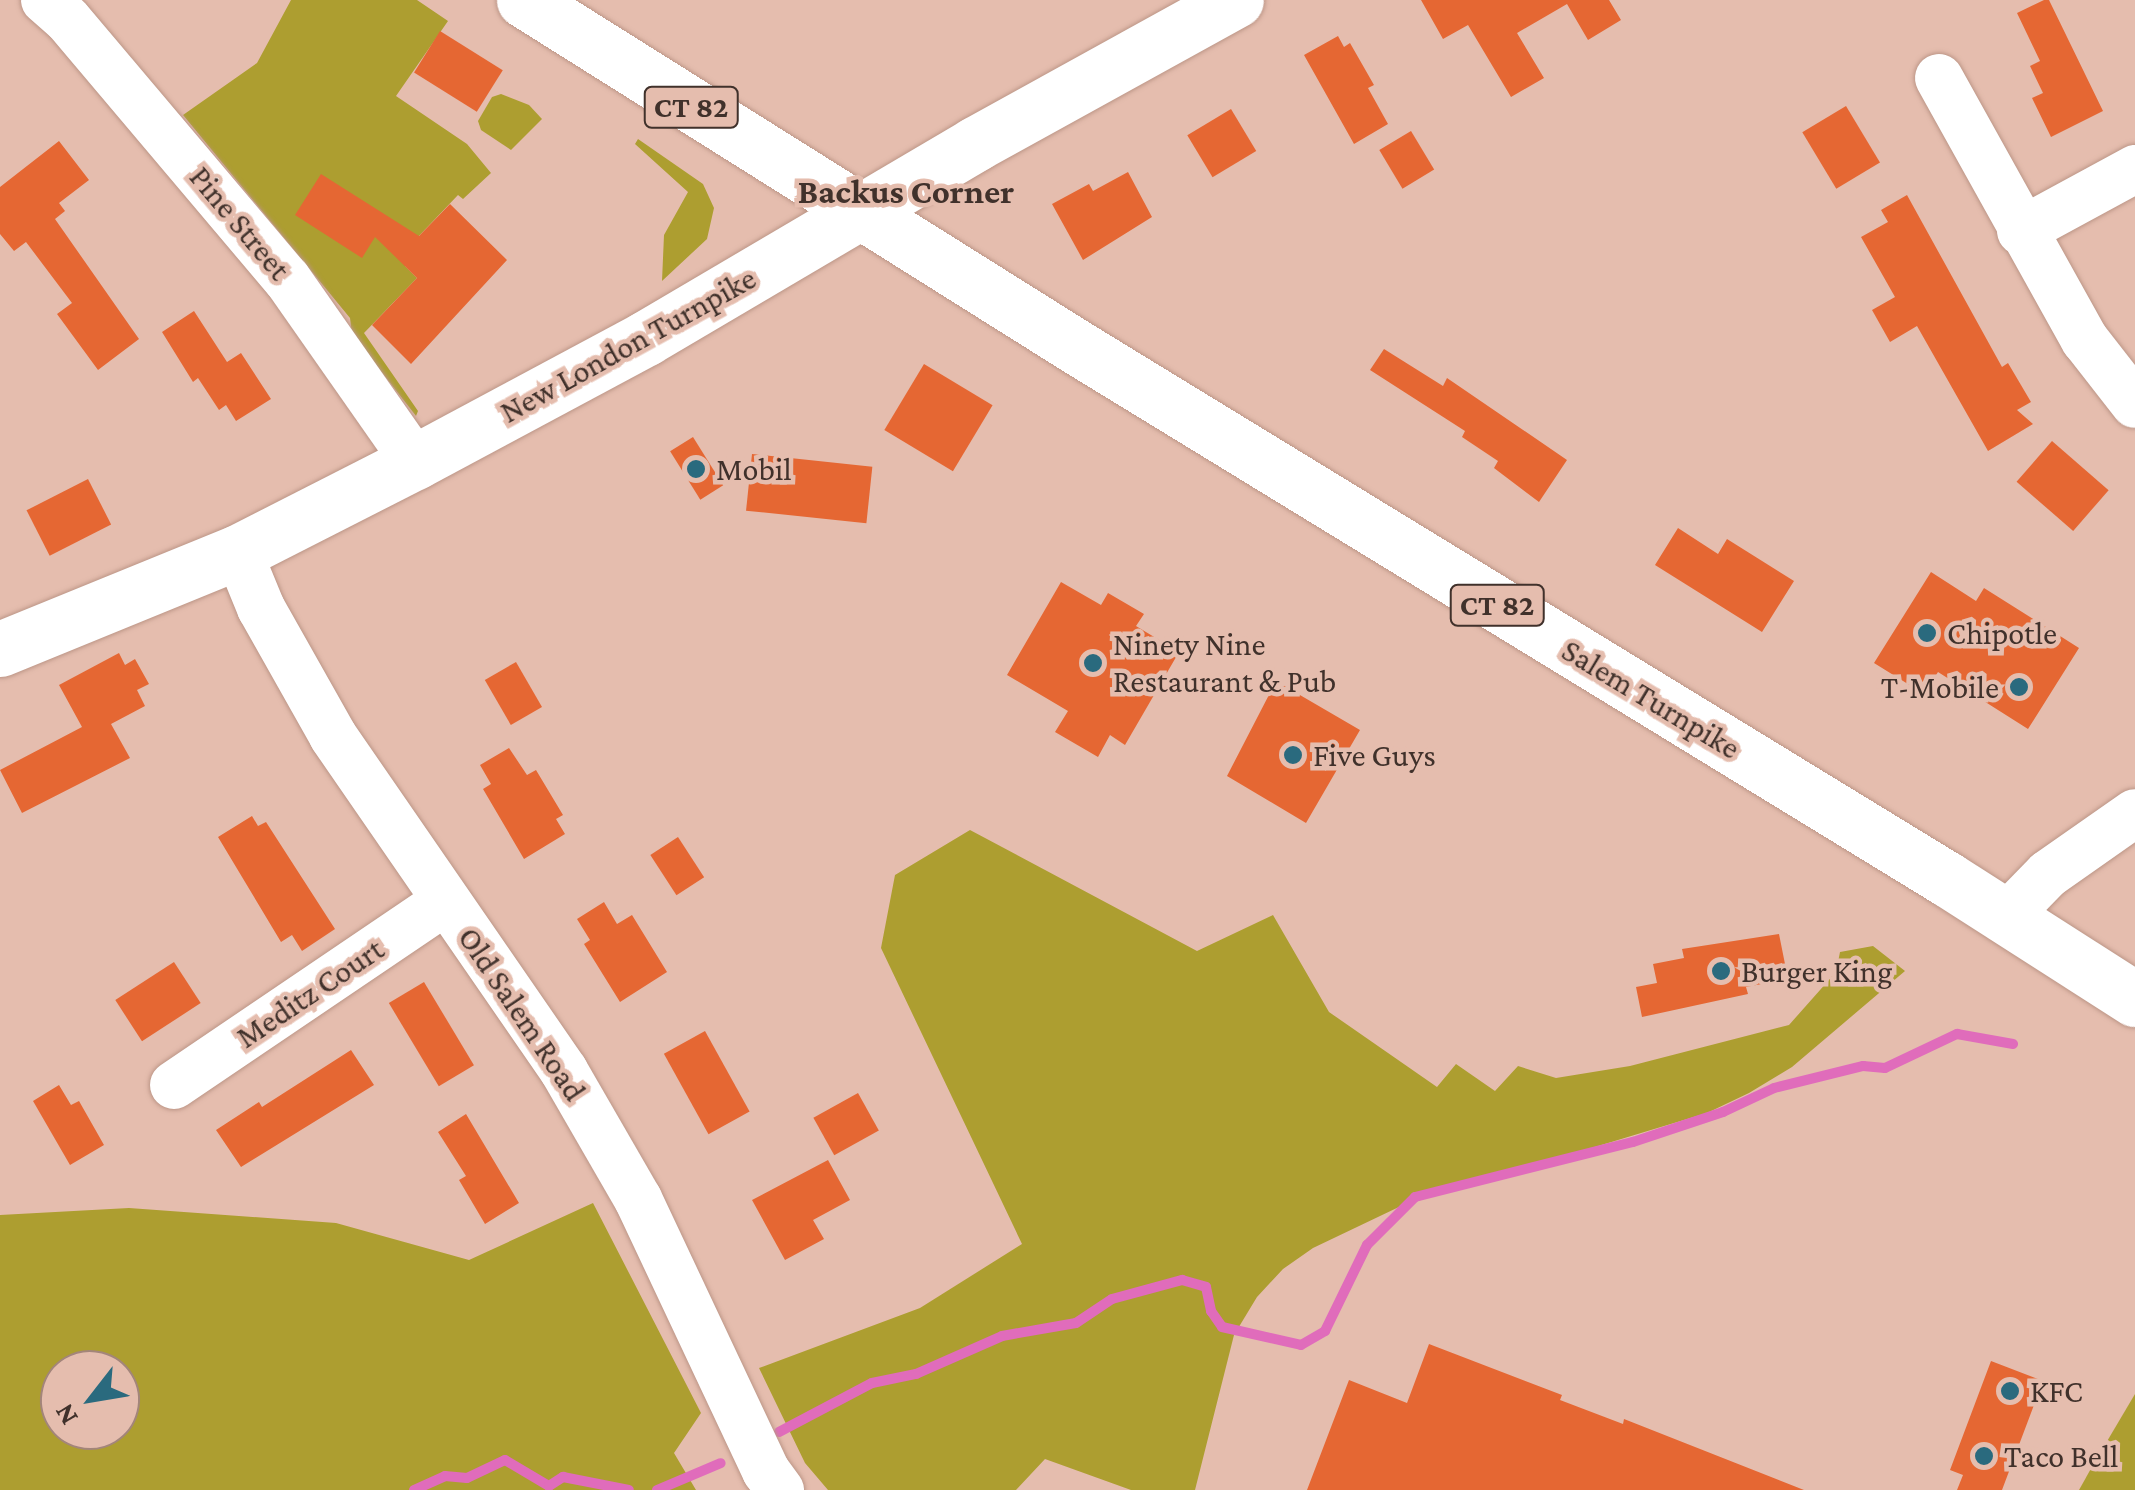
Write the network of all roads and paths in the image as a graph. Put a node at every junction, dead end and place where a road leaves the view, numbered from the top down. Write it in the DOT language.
graph roads {
  1 [pos="45,0"];
  2 [pos="524,0"];
  3 [pos="1236,0"];
  4 [pos="1939,78"];
  5 [pos="2135,169"];
  6 [pos="859,212"];
  7 [pos="2021,231"];
  8 [pos="2135,404"];
  9 [pos="415,462"];
  10 [pos="238,552"];
  11 [pos="0,650"];
  12 [pos="2135,813"];
  13 [pos="446,901"];
  14 [pos="2006,917"];
  15 [pos="2135,999"];
  16 [pos="174,1085"];
  17 [pos="780,1490"];
  1 -- 9 [label="street, Pine Street"];
  2 -- 6 [label="main road, CT 82"];
  3 -- 6 [label="main road, New London Turnpike"];
  4 -- 7 [label="street"];
  5 -- 7 [label="street"];
  6 -- 9 [label="main road, New London Turnpike"];
  6 -- 14 [label="main road, Salem Turnpike / CT 82"];
  7 -- 8 [label="street"];
  9 -- 10 [label="main road, New London Turnpike"];
  10 -- 11 [label="main road, New London Turnpike"];
  10 -- 13 [label="street, Old Salem Road"];
  12 -- 14 [label="street"];
  13 -- 16 [label="street, Meditz Court"];
  13 -- 17 [label="street, Old Salem Road"];
  14 -- 15 [label="main road, Salem Turnpike / CT 82"];
}
